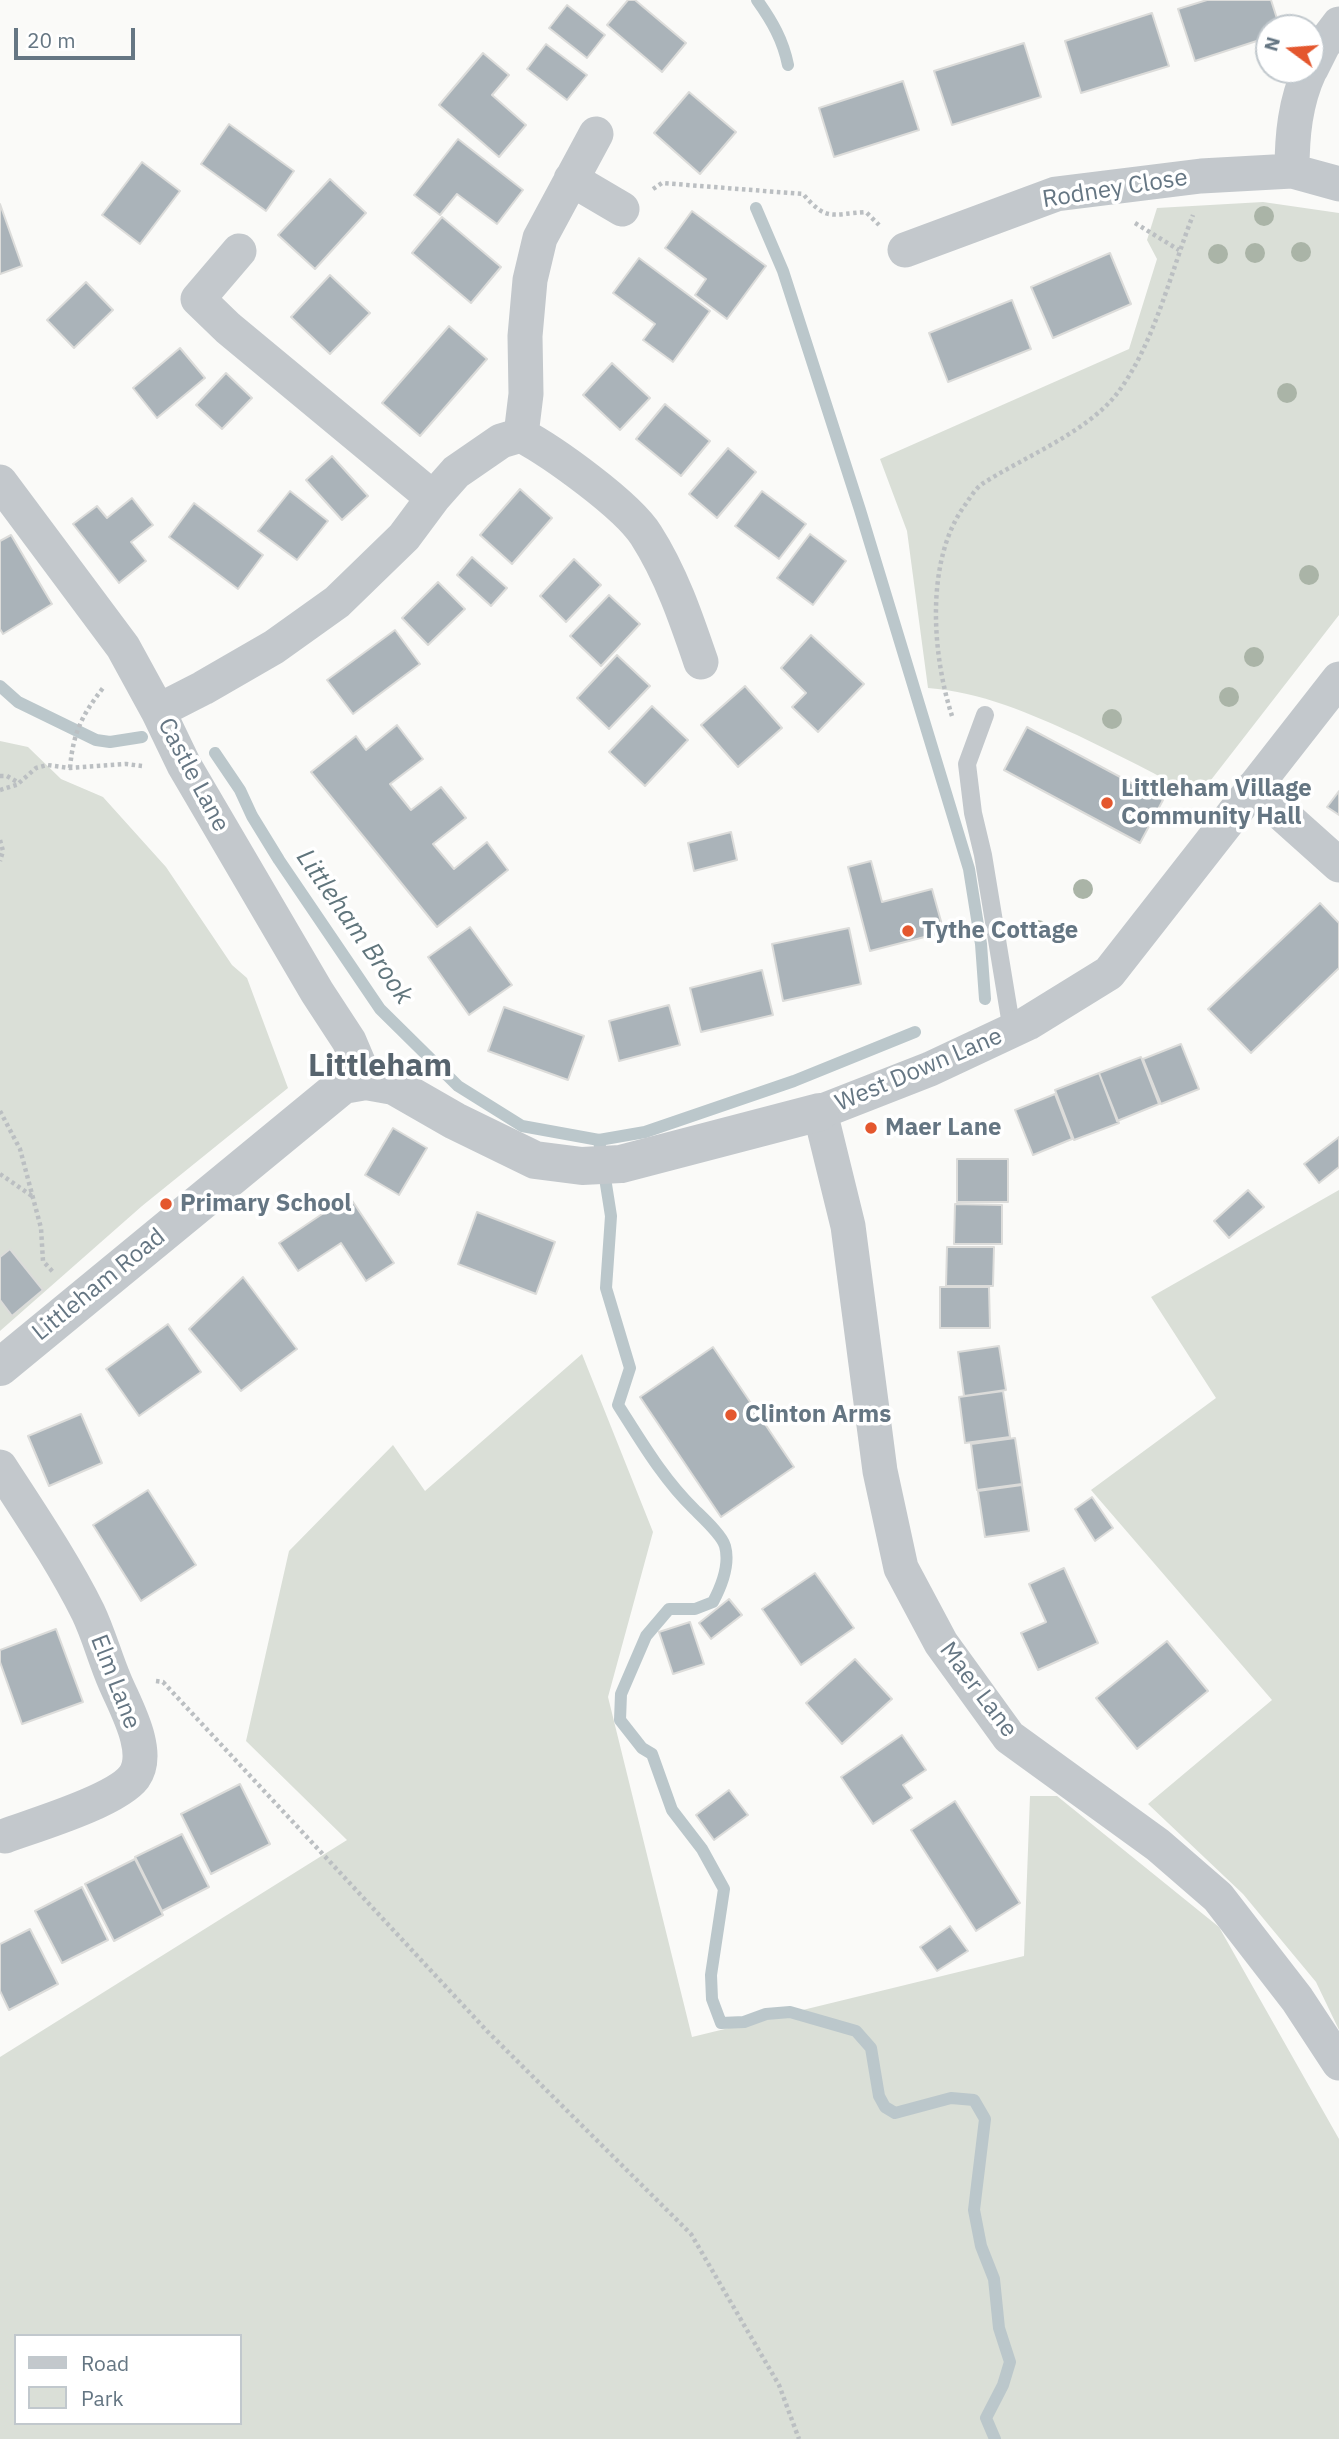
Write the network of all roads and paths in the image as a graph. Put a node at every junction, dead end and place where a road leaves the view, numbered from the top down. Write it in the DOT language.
graph roads {
  1 [pos="1339,24"];
  2 [pos="1325,42"];
  3 [pos="1305,84"];
  4 [pos="596,134"];
  5 [pos="1292,171"];
  6 [pos="1201,176"];
  7 [pos="571,179"];
  8 [pos="1339,184"];
  9 [pos="622,209"];
  10 [pos="239,250"];
  11 [pos="905,250"];
  12 [pos="521,435"];
  13 [pos="0,482"];
  14 [pos="433,498"];
  15 [pos="701,662"];
  16 [pos="1339,679"];
  17 [pos="158,711"];
  18 [pos="83,713"];
  19 [pos="985,715"];
  20 [pos="967,764"];
  21 [pos="184,765"];
  22 [pos="70,768"];
  23 [pos="0,776"];
  24 [pos="19,783"];
  25 [pos="1253,788"];
  26 [pos="0,790"];
  27 [pos="0,840"];
  28 [pos="0,862"];
  29 [pos="1339,865"];
  30 [pos="1012,1031"];
  31 [pos="366,1081"];
  32 [pos="0,1111"];
  33 [pos="820,1112"];
  34 [pos="0,1174"];
  35 [pos="33,1196"];
  36 [pos="78,1303"];
  37 [pos="0,1367"];
  38 [pos="0,1467"];
  39 [pos="114,1681"];
  40 [pos="5,1836"];
  41 [pos="1339,2063"];
  42 [pos="799,2439"];
  1 -- 2 [label="street"];
  3 -- 5 [label="street"];
  4 -- 7 [label="street"];
  5 -- 6 [label="street, Rodney Close"];
  5 -- 8 [label="street, Rodney Close"];
  6 -- 11 [label="street, Rodney Close"];
  6 -- 20 [label="path"];
  7 -- 9 [label="street"];
  7 -- 12 [label="street"];
  9 -- 11 [label="path"];
  10 -- 14 [label="street"];
  12 -- 14 [label="street"];
  12 -- 15 [label="street"];
  13 -- 17 [label="street, Castle Lane"];
  14 -- 17 [label="street"];
  16 -- 25 [label="street, West Down Lane"];
  17 -- 21 [label="street, Castle Lane"];
  18 -- 22 [label="path"];
  19 -- 20 [label="lane"];
  20 -- 30 [label="lane"];
  21 -- 22 [label="path"];
  21 -- 31 [label="street, Castle Lane"];
  22 -- 24 [label="path"];
  23 -- 24 [label="path"];
  24 -- 26 [label="path"];
  25 -- 29 [label="street"];
  25 -- 30 [label="street, West Down Lane"];
  27 -- 28 [label="path"];
  30 -- 33 [label="street, West Down Lane"];
  31 -- 33 [label="street, West Down Lane"];
  31 -- 36 [label="street, Littleham Road"];
  32 -- 35 [label="path"];
  33 -- 41 [label="street, Maer Lane"];
  34 -- 35 [label="path"];
  35 -- 36 [label="path"];
  36 -- 37 [label="street, Littleham Road"];
  38 -- 39 [label="street, Elm Lane"];
  39 -- 40 [label="street, Elm Lane"];
  39 -- 42 [label="path"];
}
